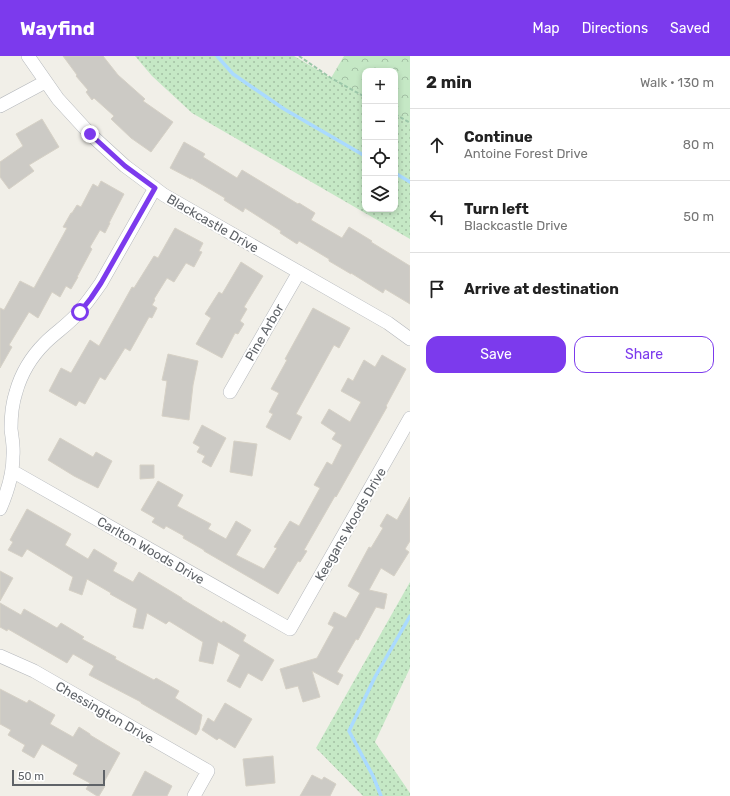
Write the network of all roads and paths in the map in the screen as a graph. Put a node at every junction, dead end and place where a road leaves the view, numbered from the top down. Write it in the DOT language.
graph roads {
  1 [pos="28,56"];
  2 [pos="299,56"];
  3 [pos="46,82"];
  4 [pos="362,95"];
  5 [pos="0,106"];
  6 [pos="398,116"];
  7 [pos="410,123"];
  8 [pos="155,188"];
  9 [pos="299,272"];
  10 [pos="410,339"];
  11 [pos="230,392"];
  12 [pos="410,418"];
  13 [pos="12,471"];
  14 [pos="0,509"];
  15 [pos="290,629"];
  16 [pos="0,656"];
  17 [pos="194,796"];
  1 -- 3 [label="street, Blackcastle Drive"];
  2 -- 4 [label="path"];
  3 -- 5 [label="street"];
  3 -- 8 [label="street, Blackcastle Drive"];
  6 -- 7 [label="path"];
  8 -- 9 [label="street, Blackcastle Drive"];
  8 -- 13 [label="street"];
  9 -- 10 [label="street, Blackcastle Drive"];
  9 -- 11 [label="street, Pine Arbor"];
  12 -- 15 [label="street, Keegans Woods Drive"];
  13 -- 14 [label="street"];
  13 -- 15 [label="street, Carlton Woods Drive"];
  16 -- 17 [label="street, Chessington Drive"];
}
